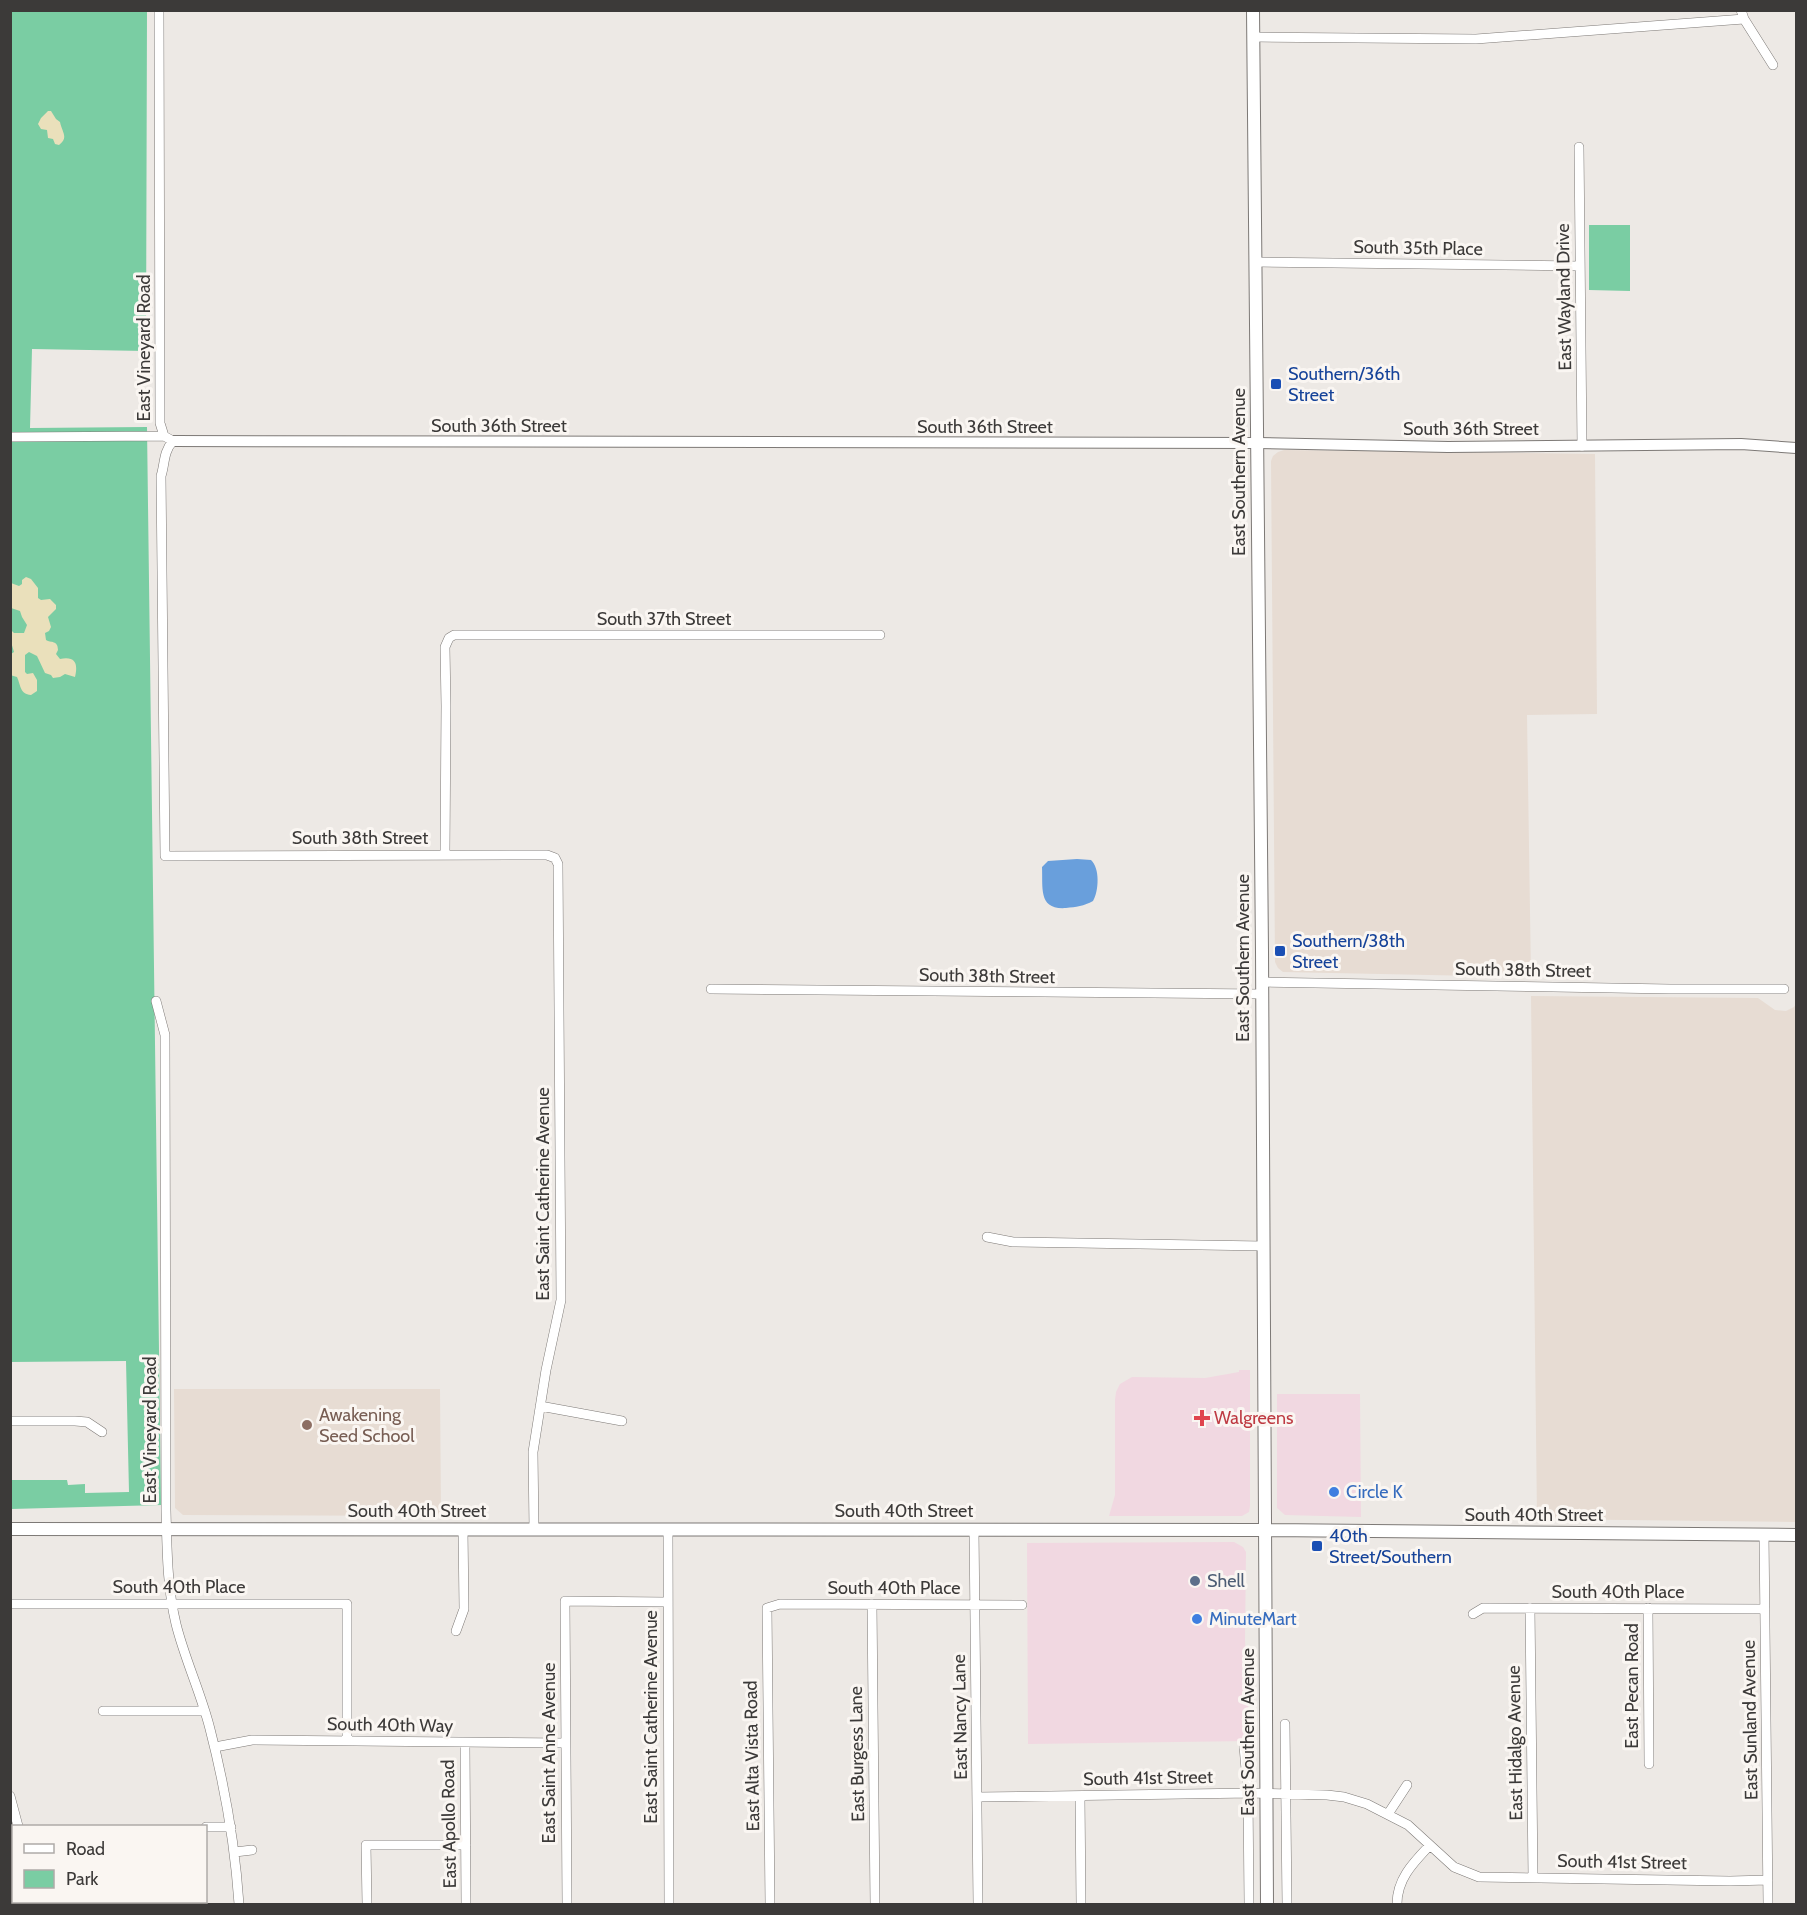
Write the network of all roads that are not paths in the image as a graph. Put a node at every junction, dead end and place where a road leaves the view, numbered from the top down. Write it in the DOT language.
graph roads {
  1 [pos="159,10"];
  2 [pos="1253,10"];
  3 [pos="1742,15"];
  4 [pos="1253,37"];
  5 [pos="1773,65"];
  6 [pos="1579,147"];
  7 [pos="1256,262"];
  8 [pos="1580,266"];
  9 [pos="10,437"];
  10 [pos="168,439"];
  11 [pos="1257,443"];
  12 [pos="1582,446"];
  13 [pos="1797,448"];
  14 [pos="880,635"];
  15 [pos="445,854"];
  16 [pos="165,856"];
  17 [pos="555,858"];
  18 [pos="1262,988"];
  19 [pos="711,989"];
  20 [pos="1784,989"];
  21 [pos="156,1001"];
  22 [pos="987,1237"];
  23 [pos="1263,1246"];
  24 [pos="540,1406"];
  25 [pos="10,1421"];
  26 [pos="622,1421"];
  27 [pos="102,1432"];
  28 [pos="10,1529"];
  29 [pos="167,1529"];
  30 [pos="463,1529"];
  31 [pos="534,1529"];
  32 [pos="668,1529"];
  33 [pos="974,1529"];
  34 [pos="1264,1530"];
  35 [pos="1764,1534"];
  36 [pos="1797,1535"];
  37 [pos="667,1602"];
  38 [pos="172,1603"];
  39 [pos="10,1604"];
  40 [pos="872,1604"];
  41 [pos="975,1605"];
  42 [pos="1022,1605"];
  43 [pos="767,1608"];
  44 [pos="1530,1608"];
  45 [pos="1648,1608"];
  46 [pos="1765,1609"];
  47 [pos="1473,1614"];
  48 [pos="456,1631"];
  49 [pos="103,1711"];
  50 [pos="205,1711"];
  51 [pos="1285,1724"];
  52 [pos="347,1741"];
  53 [pos="465,1743"];
  54 [pos="566,1743"];
  55 [pos="1244,1746"];
  56 [pos="215,1747"];
  57 [pos="1649,1764"];
  58 [pos="1407,1785"];
  59 [pos="1248,1793"];
  60 [pos="1266,1793"];
  61 [pos="1286,1794"];
  62 [pos="10,1796"];
  63 [pos="1080,1796"];
  64 [pos="977,1797"];
  65 [pos="1388,1814"];
  66 [pos="17,1825"];
  67 [pos="207,1827"];
  68 [pos="231,1827"];
  69 [pos="466,1845"];
  70 [pos="1430,1845"];
  71 [pos="252,1850"];
  72 [pos="235,1852"];
  73 [pos="1533,1877"];
  74 [pos="1768,1880"];
  75 [pos="239,1905"];
  76 [pos="367,1905"];
  77 [pos="466,1905"];
  78 [pos="567,1905"];
  79 [pos="669,1905"];
  80 [pos="770,1905"];
  81 [pos="875,1905"];
  82 [pos="978,1905"];
  83 [pos="1081,1905"];
  84 [pos="1249,1905"];
  85 [pos="1267,1905"];
  86 [pos="1287,1905"];
  87 [pos="1397,1905"];
  88 [pos="1767,1905"];
  1 -- 10 [label="street, East Vineyard Road"];
  2 -- 4 [label="main road, East Southern Avenue"];
  3 -- 4 [label="street"];
  3 -- 5 [label="street"];
  4 -- 7 [label="main road, East Southern Avenue"];
  6 -- 8 [label="street, East Wayland Drive"];
  7 -- 8 [label="street, South 35th Place"];
  7 -- 11 [label="main road, East Southern Avenue"];
  8 -- 12 [label="street, East Wayland Drive"];
  9 -- 10 [label="street, South 36th Street"];
  10 -- 11 [label="street, South 36th Street"];
  10 -- 16 [label="street, East Vineyard Road"];
  11 -- 12 [label="street, South 36th Street"];
  11 -- 18 [label="main road, East Southern Avenue"];
  12 -- 13 [label="street, South 36th Street"];
  14 -- 15 [label="street, South 37th Street"];
  15 -- 16 [label="street, South 38th Street"];
  15 -- 17 [label="street, South 38th Street"];
  17 -- 24 [label="street, East Saint Catherine Avenue"];
  18 -- 19 [label="street, South 38th Street"];
  18 -- 20 [label="street, South 38th Street"];
  18 -- 23 [label="main road, East Southern Avenue"];
  21 -- 29 [label="street, East Vineyard Road"];
  22 -- 23 [label="street"];
  23 -- 34 [label="main road, East Southern Avenue"];
  24 -- 26 [label="street"];
  24 -- 31 [label="street, East Saint Catherine Avenue"];
  25 -- 27 [label="street"];
  28 -- 29 [label="main road, South 40th Street"];
  29 -- 30 [label="main road, South 40th Street"];
  29 -- 38 [label="street, East Vineyard Road"];
  30 -- 31 [label="main road, South 40th Street"];
  30 -- 48 [label="street"];
  31 -- 32 [label="main road, South 40th Street"];
  32 -- 33 [label="main road, South 40th Street"];
  32 -- 37 [label="street, East Saint Catherine Avenue"];
  33 -- 34 [label="main road, South 40th Street"];
  33 -- 41 [label="street, East Nancy Lane"];
  34 -- 35 [label="main road, South 40th Street"];
  34 -- 60 [label="main road, East Southern Avenue"];
  35 -- 36 [label="main road, South 40th Street"];
  35 -- 46 [label="street, East Sunland Avenue"];
  37 -- 54 [label="street, East Saint Anne Avenue"];
  37 -- 79 [label="street, East Saint Catherine Avenue"];
  38 -- 39 [label="street, South 40th Place"];
  38 -- 50 [label="street, East Vineyard Road"];
  38 -- 52 [label="street, South 40th Place"];
  40 -- 41 [label="street, South 40th Place"];
  40 -- 43 [label="street, South 40th Place"];
  40 -- 81 [label="street, East Burgess Lane"];
  41 -- 42 [label="street, South 40th Place"];
  41 -- 64 [label="street, East Nancy Lane"];
  43 -- 80 [label="street, East Alta Vista Road"];
  44 -- 45 [label="street, South 40th Place"];
  44 -- 47 [label="street, South 40th Place"];
  44 -- 73 [label="street, East Hidalgo Avenue"];
  45 -- 46 [label="street, South 40th Place"];
  45 -- 57 [label="street, East Pecan Road"];
  46 -- 74 [label="street, East Sunland Avenue"];
  49 -- 50 [label="street"];
  50 -- 56 [label="street, East Vineyard Road"];
  51 -- 61 [label="street, East Southern Avenue"];
  52 -- 53 [label="street, South 40th Way"];
  52 -- 56 [label="street, South 40th Way"];
  53 -- 54 [label="street, South 40th Way"];
  53 -- 69 [label="street, East Apollo Road"];
  54 -- 78 [label="street, East Saint Anne Avenue"];
  55 -- 59 [label="street, East Southern Avenue"];
  56 -- 68 [label="street, East Vineyard Road"];
  58 -- 65 [label="street"];
  59 -- 60 [label="street, South 41st Street"];
  59 -- 63 [label="street, South 41st Street"];
  59 -- 84 [label="street, East Southern Avenue"];
  60 -- 61 [label="street, South 41st Street"];
  60 -- 85 [label="main road, East Southern Avenue"];
  61 -- 65 [label="street, South 41st Street"];
  61 -- 86 [label="street, East Southern Avenue"];
  62 -- 66 [label="street"];
  63 -- 64 [label="street, South 41st Street"];
  63 -- 83 [label="street"];
  64 -- 82 [label="street, East Nancy Lane"];
  65 -- 70 [label="street, South 41st Street"];
  67 -- 68 [label="street"];
  68 -- 72 [label="street, East Vineyard Road"];
  69 -- 76 [label="street"];
  69 -- 77 [label="street, East Apollo Road"];
  70 -- 73 [label="street, South 41st Street"];
  70 -- 87 [label="street"];
  71 -- 72 [label="street"];
  72 -- 75 [label="street, East Vineyard Road"];
  73 -- 74 [label="street, South 41st Street"];
  74 -- 88 [label="street, East Sunland Avenue"];
}
